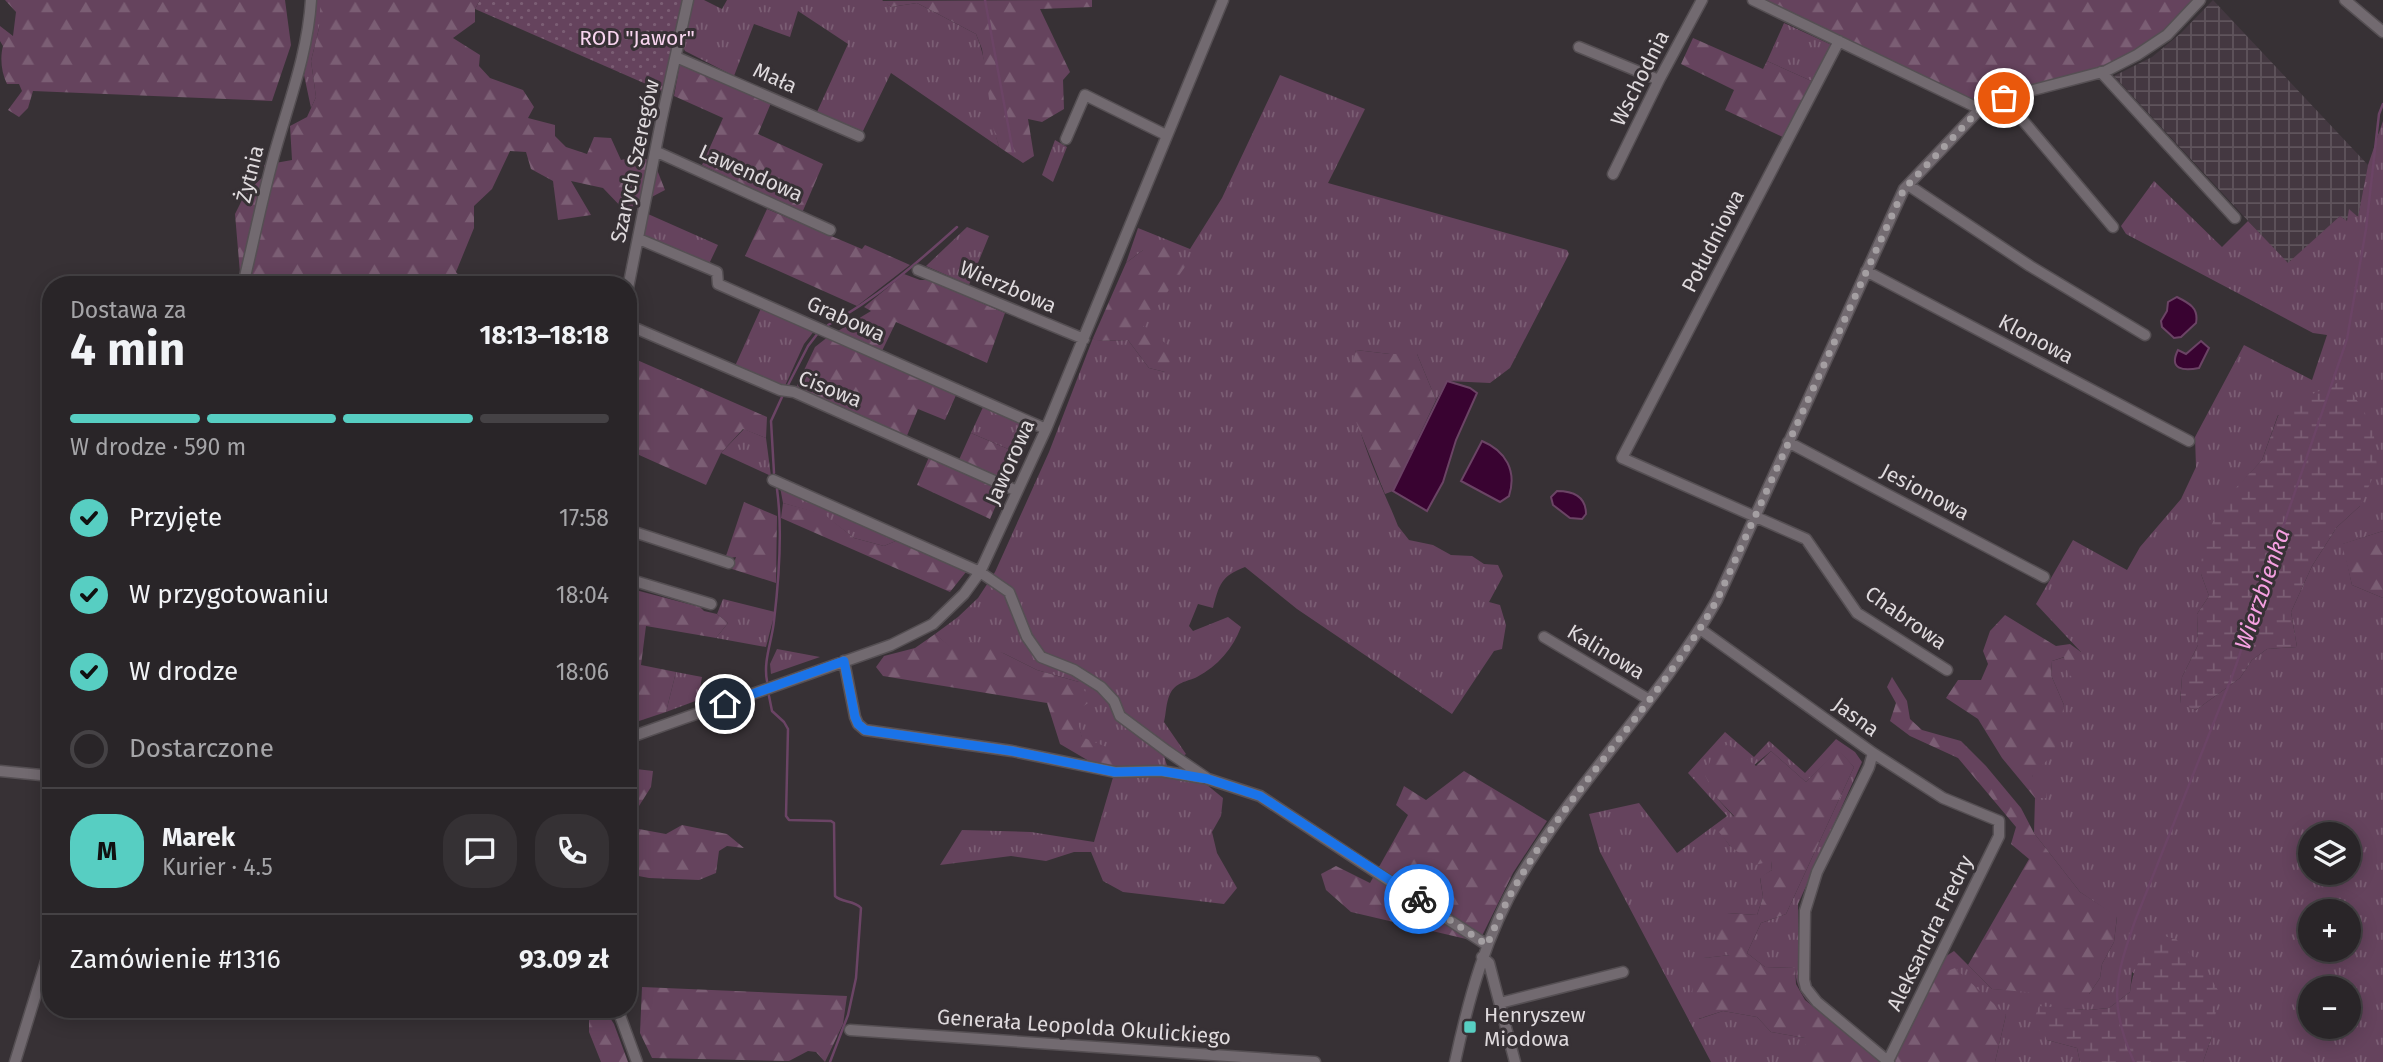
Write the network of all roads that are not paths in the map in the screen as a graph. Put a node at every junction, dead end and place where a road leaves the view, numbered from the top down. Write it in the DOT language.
graph roads {
  1 [pos="311,0"];
  2 [pos="688,0"];
  3 [pos="1223,0"];
  4 [pos="1702,0"];
  5 [pos="1753,0"];
  6 [pos="2200,0"];
  7 [pos="2345,0"];
  8 [pos="2383,32"];
  9 [pos="1839,41"];
  10 [pos="1580,47"];
  11 [pos="676,57"];
  12 [pos="2101,72"];
  13 [pos="1659,80"];
  14 [pos="2004,98"];
  15 [pos="1980,109"];
  16 [pos="1166,135"];
  17 [pos="859,136"];
  18 [pos="1066,139"];
  19 [pos="657,152"];
  20 [pos="1613,174"];
  21 [pos="1908,185"];
  22 [pos="2235,218"];
  23 [pos="2113,228"];
  24 [pos="830,230"];
  25 [pos="639,239"];
  26 [pos="918,270"];
  27 [pos="1866,271"];
  28 [pos="245,276"];
  29 [pos="631,276"];
  30 [pos="637,329"];
  31 [pos="2144,335"];
  32 [pos="1084,339"];
  33 [pos="1046,429"];
  34 [pos="2189,441"];
  35 [pos="1788,442"];
  36 [pos="773,480"];
  37 [pos="1017,491"];
  38 [pos="1755,515"];
  39 [pos="637,533"];
  40 [pos="729,563"];
  41 [pos="980,572"];
  42 [pos="2045,577"];
  43 [pos="637,582"];
  44 [pos="711,604"];
  45 [pos="1700,628"];
  46 [pos="1544,637"];
  47 [pos="844,661"];
  48 [pos="1947,670"];
  49 [pos="1648,699"];
  50 [pos="637,735"];
  51 [pos="1872,753"];
  52 [pos="0,771"];
  53 [pos="42,775"];
  54 [pos="1208,779"];
  55 [pos="1999,821"];
  56 [pos="1487,945"];
  57 [pos="1482,957"];
  58 [pos="1623,972"];
  59 [pos="42,974"];
  60 [pos="1500,1003"];
  61 [pos="621,1018"];
  62 [pos="850,1030"];
  63 [pos="15,1062"];
  64 [pos="637,1062"];
  65 [pos="1315,1062"];
  66 [pos="1455,1062"];
  67 [pos="1515,1062"];
  68 [pos="1889,1062"];
  1 -- 28 [label="street, Żytnia"];
  2 -- 11 [label="street, Szarych Szeregów"];
  3 -- 16 [label="street, Jaworowa"];
  4 -- 13 [label="street, Wschodnia"];
  5 -- 9 [label="street"];
  6 -- 12 [label="street"];
  7 -- 8 [label="street"];
  9 -- 15 [label="street"];
  9 -- 38 [label="street, Południowa"];
  10 -- 13 [label="street"];
  11 -- 17 [label="street, Mała"];
  11 -- 19 [label="street, Szarych Szeregów"];
  12 -- 14 [label="street"];
  12 -- 22 [label="street"];
  13 -- 20 [label="street, Wschodnia"];
  14 -- 15 [label="street"];
  14 -- 23 [label="street"];
  15 -- 21 [label="street"];
  16 -- 18 [label="street"];
  16 -- 32 [label="street, Jaworowa"];
  19 -- 24 [label="street, Lawendowa"];
  19 -- 25 [label="street, Szarych Szeregów"];
  21 -- 27 [label="street"];
  21 -- 31 [label="street"];
  25 -- 29 [label="street, Szarych Szeregów"];
  25 -- 33 [label="street, Grabowa"];
  26 -- 32 [label="street, Wierzbowa"];
  27 -- 34 [label="street, Klonowa"];
  27 -- 35 [label="street"];
  30 -- 37 [label="street, Cisowa"];
  32 -- 33 [label="street, Jaworowa"];
  33 -- 37 [label="street, Jaworowa"];
  35 -- 38 [label="street"];
  35 -- 42 [label="street, Jesionowa"];
  36 -- 41 [label="street"];
  37 -- 41 [label="street, Jaworowa"];
  38 -- 45 [label="street"];
  38 -- 48 [label="street, Chabrowa"];
  39 -- 40 [label="street"];
  41 -- 47 [label="street, Jaworowa"];
  41 -- 54 [label="street"];
  43 -- 44 [label="street"];
  45 -- 49 [label="street"];
  45 -- 51 [label="street, Jasna"];
  46 -- 49 [label="street, Kalinowa"];
  47 -- 50 [label="street, Jaworowa"];
  47 -- 54 [label="street"];
  49 -- 56 [label="street"];
  51 -- 55 [label="street, Jasna"];
  51 -- 68 [label="street"];
  52 -- 53 [label="street"];
  54 -- 56 [label="street"];
  55 -- 68 [label="street, Aleksandra Fredry"];
  56 -- 57 [label="street"];
  57 -- 60 [label="street"];
  57 -- 66 [label="street"];
  58 -- 60 [label="street"];
  59 -- 63 [label="street"];
  60 -- 67 [label="street"];
  61 -- 64 [label="street"];
  62 -- 65 [label="street, Generała Leopolda Okulickiego"];
}
